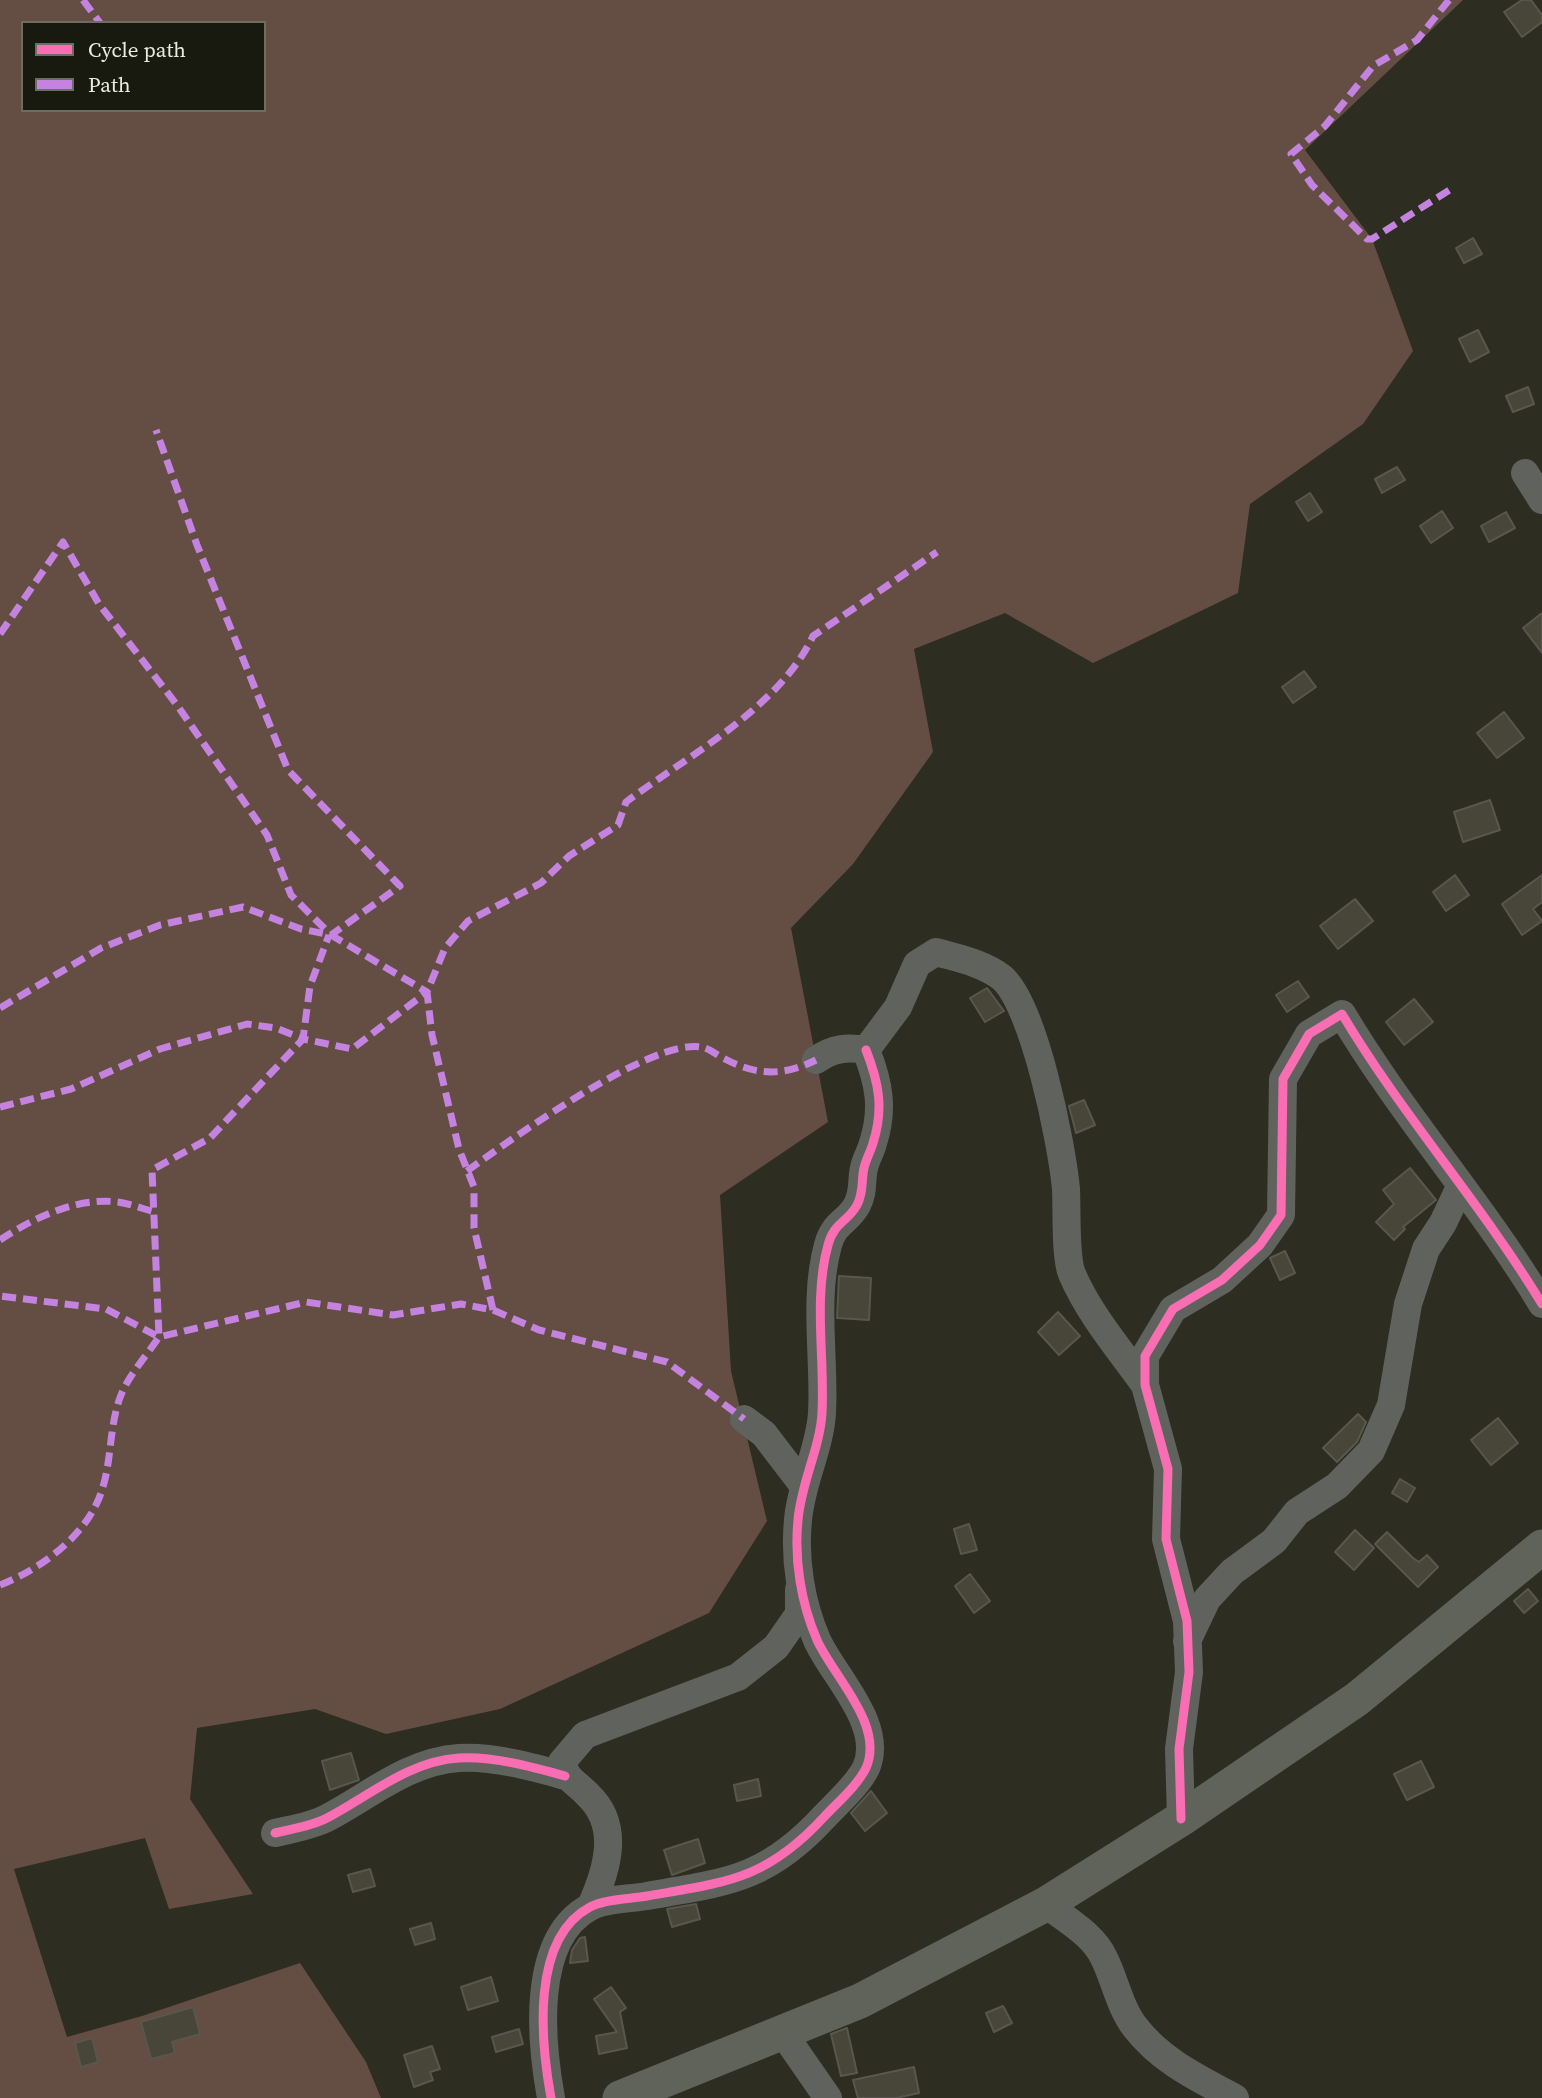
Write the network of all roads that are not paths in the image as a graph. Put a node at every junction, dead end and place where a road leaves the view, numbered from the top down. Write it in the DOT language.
graph roads {
  1 [pos="1525,473"];
  2 [pos="1542,500"];
  3 [pos="866,1050"];
  4 [pos="817,1060"];
  5 [pos="1460,1187"];
  6 [pos="1542,1304"];
  7 [pos="1145,1385"];
  8 [pos="744,1419"];
  9 [pos="803,1485"];
  10 [pos="1542,1547"];
  11 [pos="799,1576"];
  12 [pos="1187,1641"];
  13 [pos="565,1776"];
  14 [pos="1181,1819"];
  15 [pos="275,1833"];
  16 [pos="1046,1904"];
  17 [pos="591,1906"];
  18 [pos="783,2033"];
  19 [pos="551,2098"];
  20 [pos="620,2098"];
  21 [pos="828,2098"];
  22 [pos="1235,2098"];
  1 -- 2 [label="street"];
  3 -- 4 [label="street"];
  3 -- 7 [label="street"];
  3 -- 9 [label="street"];
  5 -- 6 [label="street"];
  5 -- 7 [label="street"];
  5 -- 12 [label="street"];
  7 -- 12 [label="street"];
  8 -- 9 [label="street"];
  9 -- 11 [label="street"];
  10 -- 14 [label="main road"];
  11 -- 13 [label="street"];
  11 -- 17 [label="street"];
  12 -- 14 [label="street"];
  13 -- 15 [label="street"];
  13 -- 17 [label="street"];
  14 -- 16 [label="main road"];
  16 -- 18 [label="main road"];
  16 -- 22 [label="street"];
  17 -- 19 [label="street"];
  18 -- 20 [label="main road"];
  18 -- 21 [label="street"];
}
